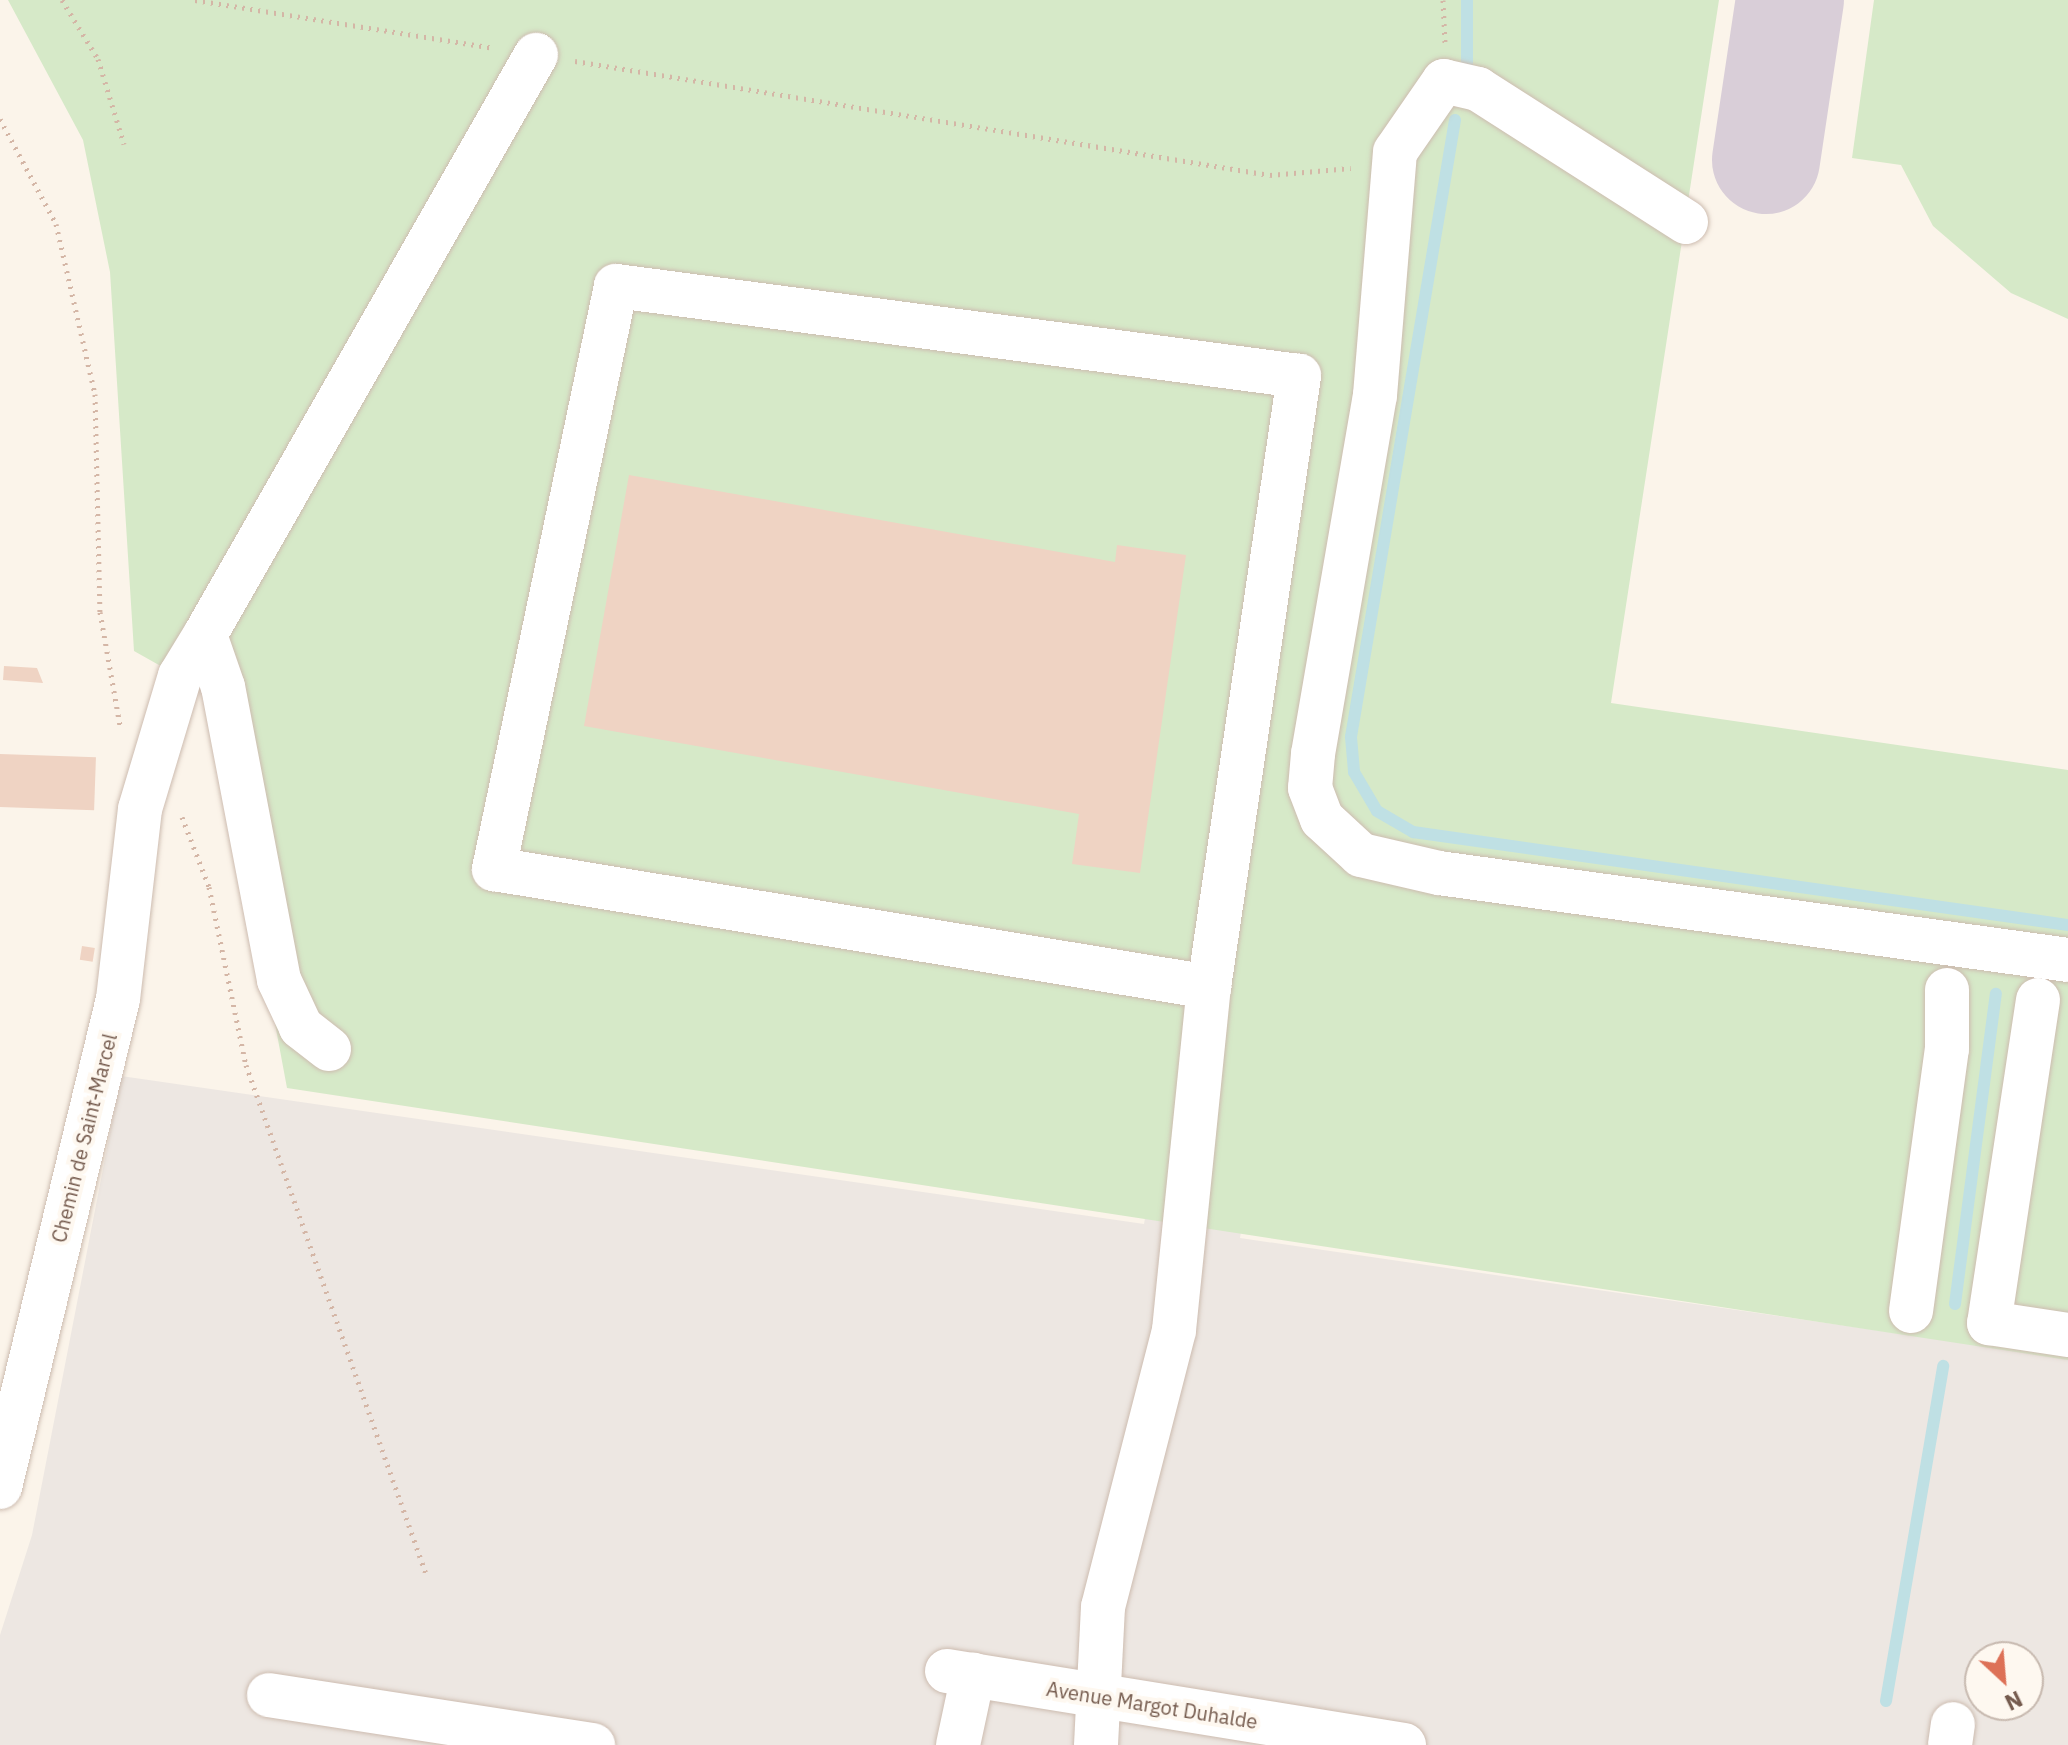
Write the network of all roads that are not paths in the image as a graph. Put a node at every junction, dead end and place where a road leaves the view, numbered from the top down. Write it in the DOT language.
graph roads {
  1 [pos="536,55"];
  2 [pos="1686,222"];
  3 [pos="205,635"];
  4 [pos="2068,960"];
  5 [pos="1209,987"];
  6 [pos="1947,990"];
  7 [pos="2038,1000"];
  8 [pos="329,1049"];
  9 [pos="1911,1311"];
  10 [pos="2068,1335"];
  11 [pos="0,1487"];
  12 [pos="269,1695"];
  13 [pos="1099,1696"];
  14 [pos="593,1745"];
  15 [pos="958,1745"];
  16 [pos="1096,1745"];
  17 [pos="1404,1745"];
  1 -- 3 [label="street, Chemin de Saint-Marcel"];
  2 -- 4 [label="street"];
  3 -- 8 [label="street"];
  3 -- 11 [label="street, Chemin de Saint-Marcel"];
  5 -- 5 [label="street"];
  5 -- 13 [label="street"];
  6 -- 9 [label="street"];
  7 -- 10 [label="street"];
  12 -- 14 [label="street"];
  13 -- 15 [label="street, Avenue Margot Duhalde"];
  13 -- 16 [label="street"];
  13 -- 17 [label="street, Avenue Margot Duhalde"];
}
